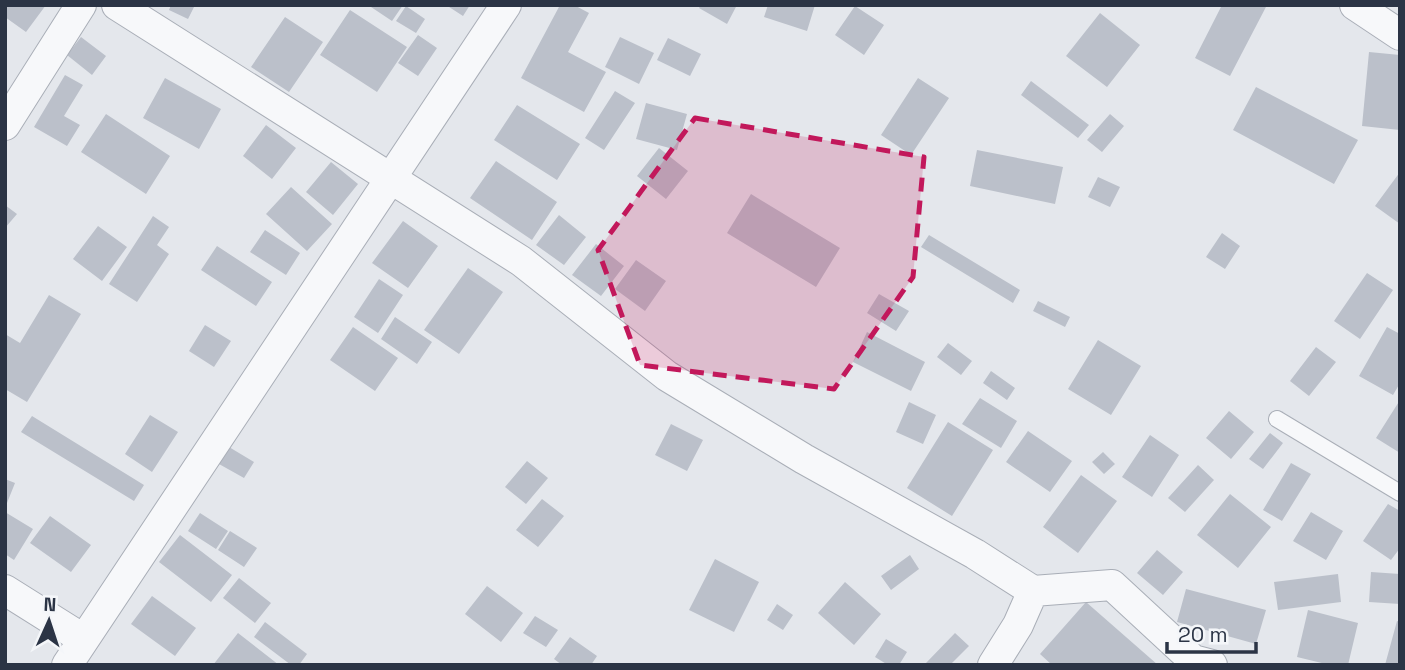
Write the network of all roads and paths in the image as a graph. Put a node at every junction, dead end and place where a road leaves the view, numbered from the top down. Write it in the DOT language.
graph roads {
  1 [pos="81,5"];
  2 [pos="117,5"];
  3 [pos="506,5"];
  4 [pos="1355,5"];
  5 [pos="1400,35"];
  6 [pos="5,125"];
  7 [pos="390,180"];
  8 [pos="1277,419"];
  9 [pos="1400,493"];
  10 [pos="5,590"];
  11 [pos="1033,591"];
  12 [pos="83,639"];
  13 [pos="67,665"];
  14 [pos="993,665"];
  15 [pos="1212,665"];
  1 -- 6 [label="street"];
  2 -- 7 [label="street"];
  3 -- 7 [label="street"];
  4 -- 5 [label="street"];
  7 -- 11 [label="street"];
  7 -- 12 [label="street"];
  8 -- 9 [label="lane"];
  10 -- 12 [label="street"];
  11 -- 14 [label="street"];
  11 -- 15 [label="street"];
  12 -- 13 [label="street"];
}
